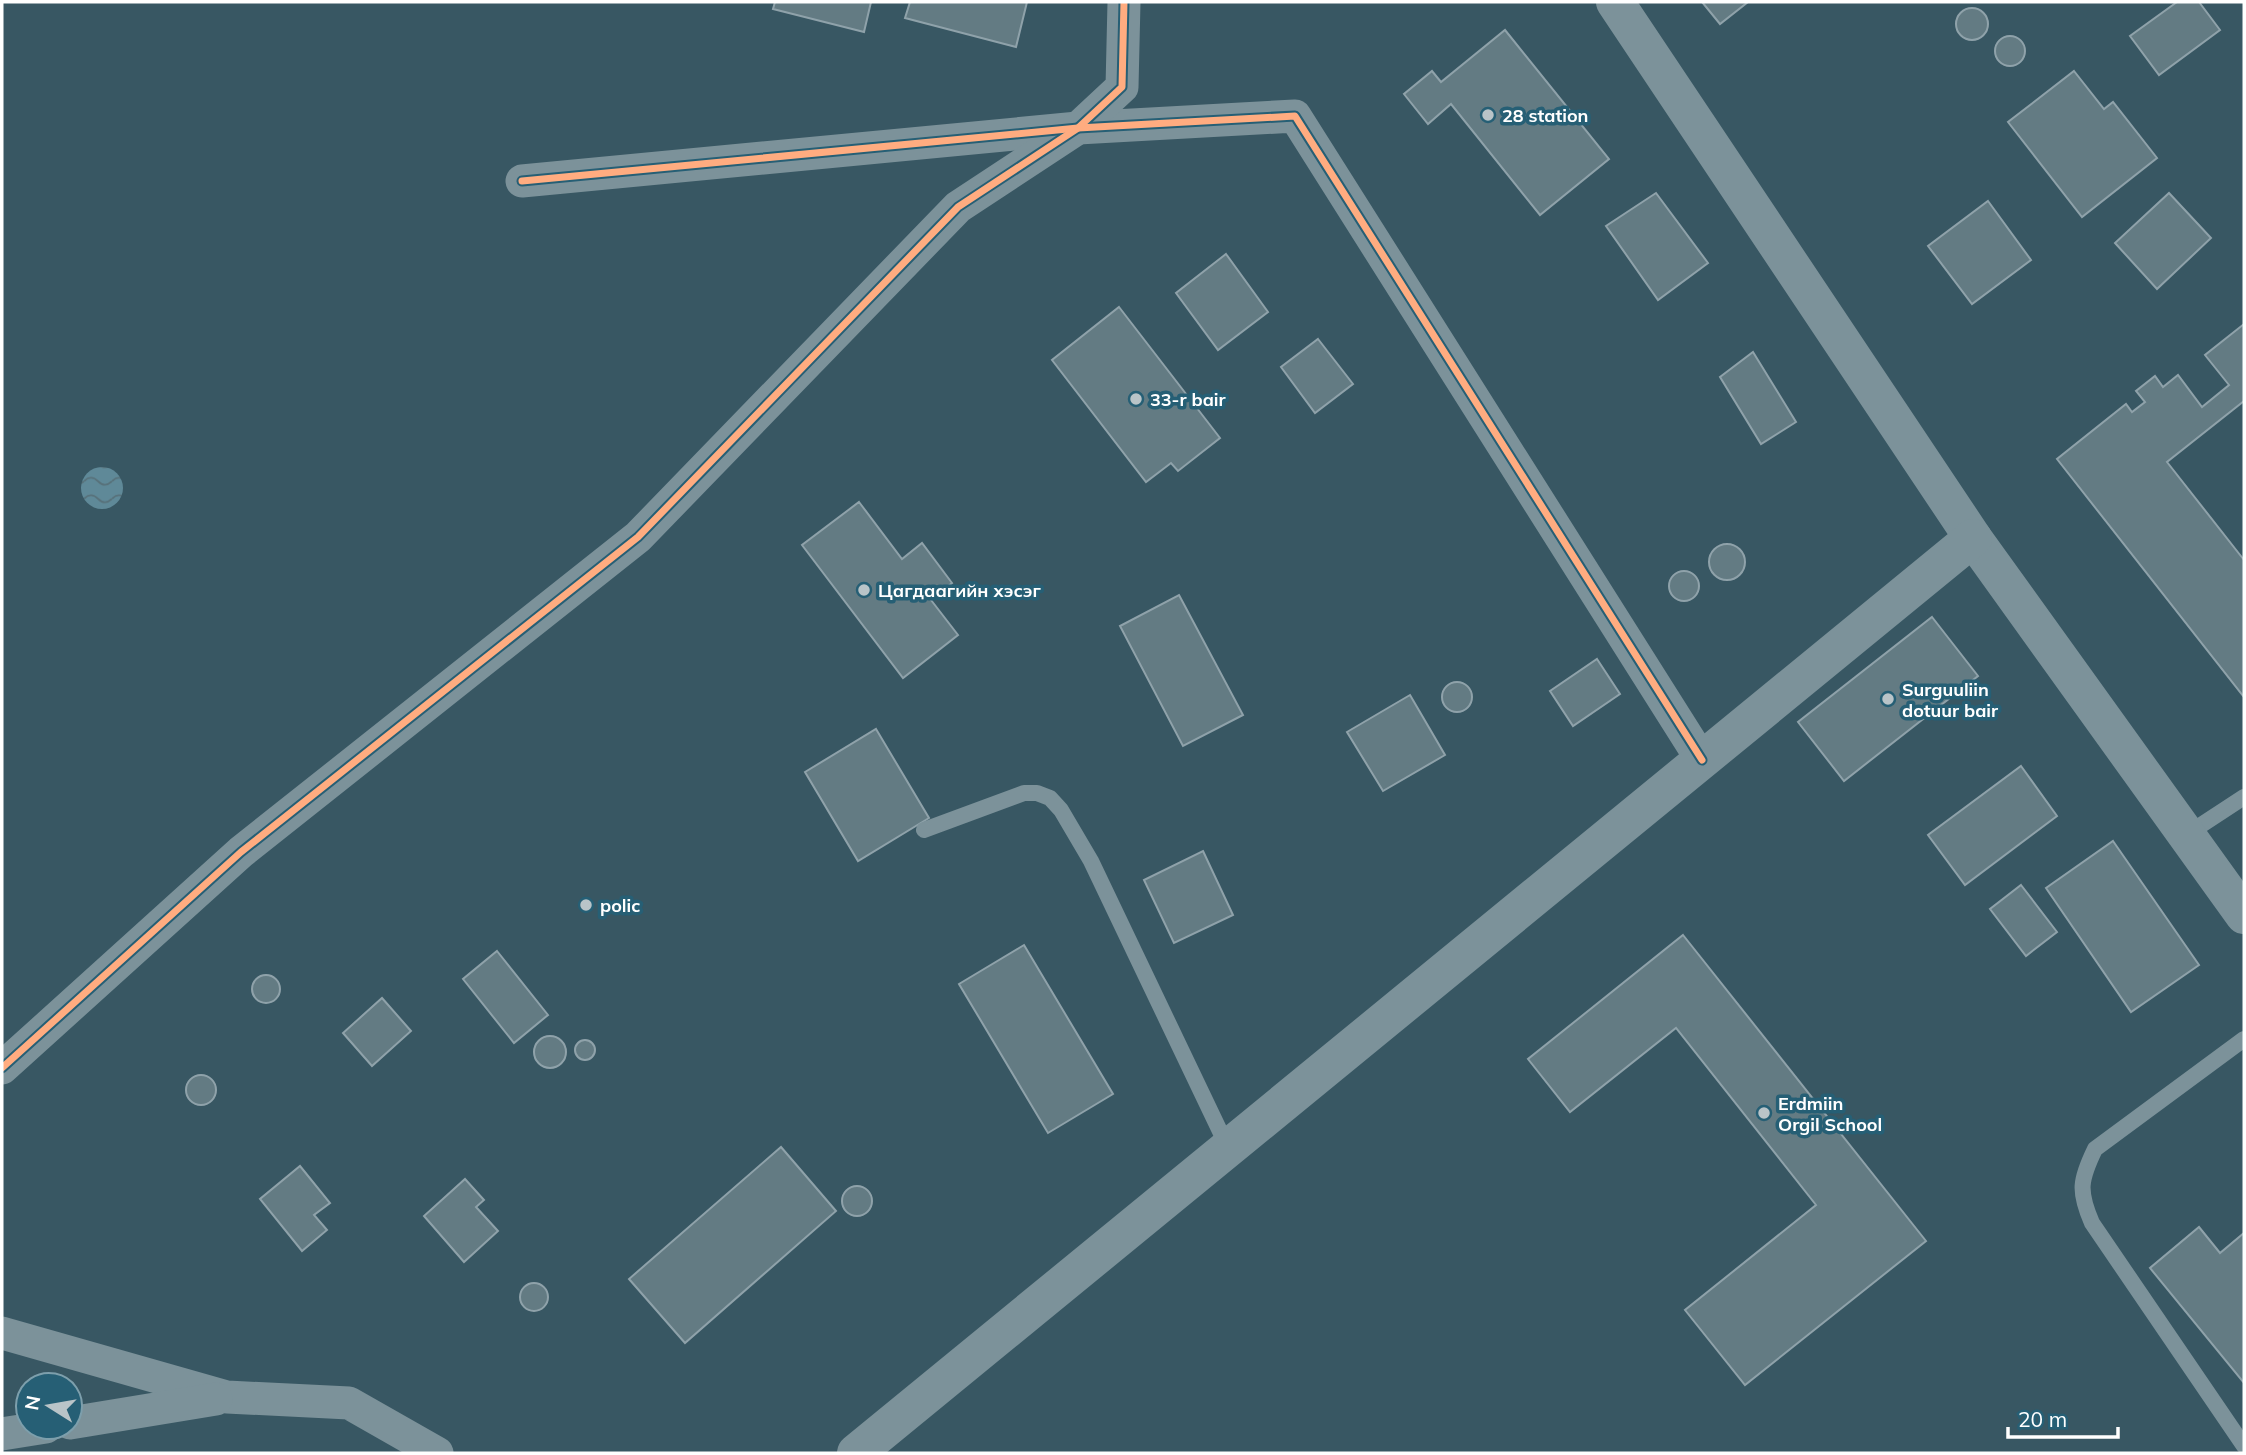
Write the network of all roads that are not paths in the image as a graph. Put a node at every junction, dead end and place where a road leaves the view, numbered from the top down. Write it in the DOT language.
graph roads {
  1 [pos="1124,2"];
  2 [pos="1615,2"];
  3 [pos="1078,128"];
  4 [pos="522,181"];
  5 [pos="1973,538"];
  6 [pos="1702,760"];
  7 [pos="2244,797"];
  8 [pos="924,830"];
  9 [pos="2186,835"];
  10 [pos="2244,915"];
  11 [pos="2244,1038"];
  12 [pos="2,1068"];
  13 [pos="1228,1148"];
  14 [pos="2,1333"];
  15 [pos="227,1397"];
  16 [pos="84,1421"];
  17 [pos="2244,1446"];
  18 [pos="437,1453"];
  19 [pos="856,1453"];
  1 -- 3 [label="street"];
  2 -- 5 [label="street"];
  3 -- 4 [label="street"];
  3 -- 6 [label="street"];
  3 -- 12 [label="street"];
  5 -- 6 [label="street"];
  5 -- 9 [label="street"];
  6 -- 13 [label="street"];
  7 -- 9 [label="lane"];
  8 -- 13 [label="lane"];
  9 -- 10 [label="street"];
  11 -- 17 [label="lane"];
  13 -- 19 [label="street"];
  14 -- 15 [label="street"];
  15 -- 16 [label="street"];
  15 -- 18 [label="street"];
}
